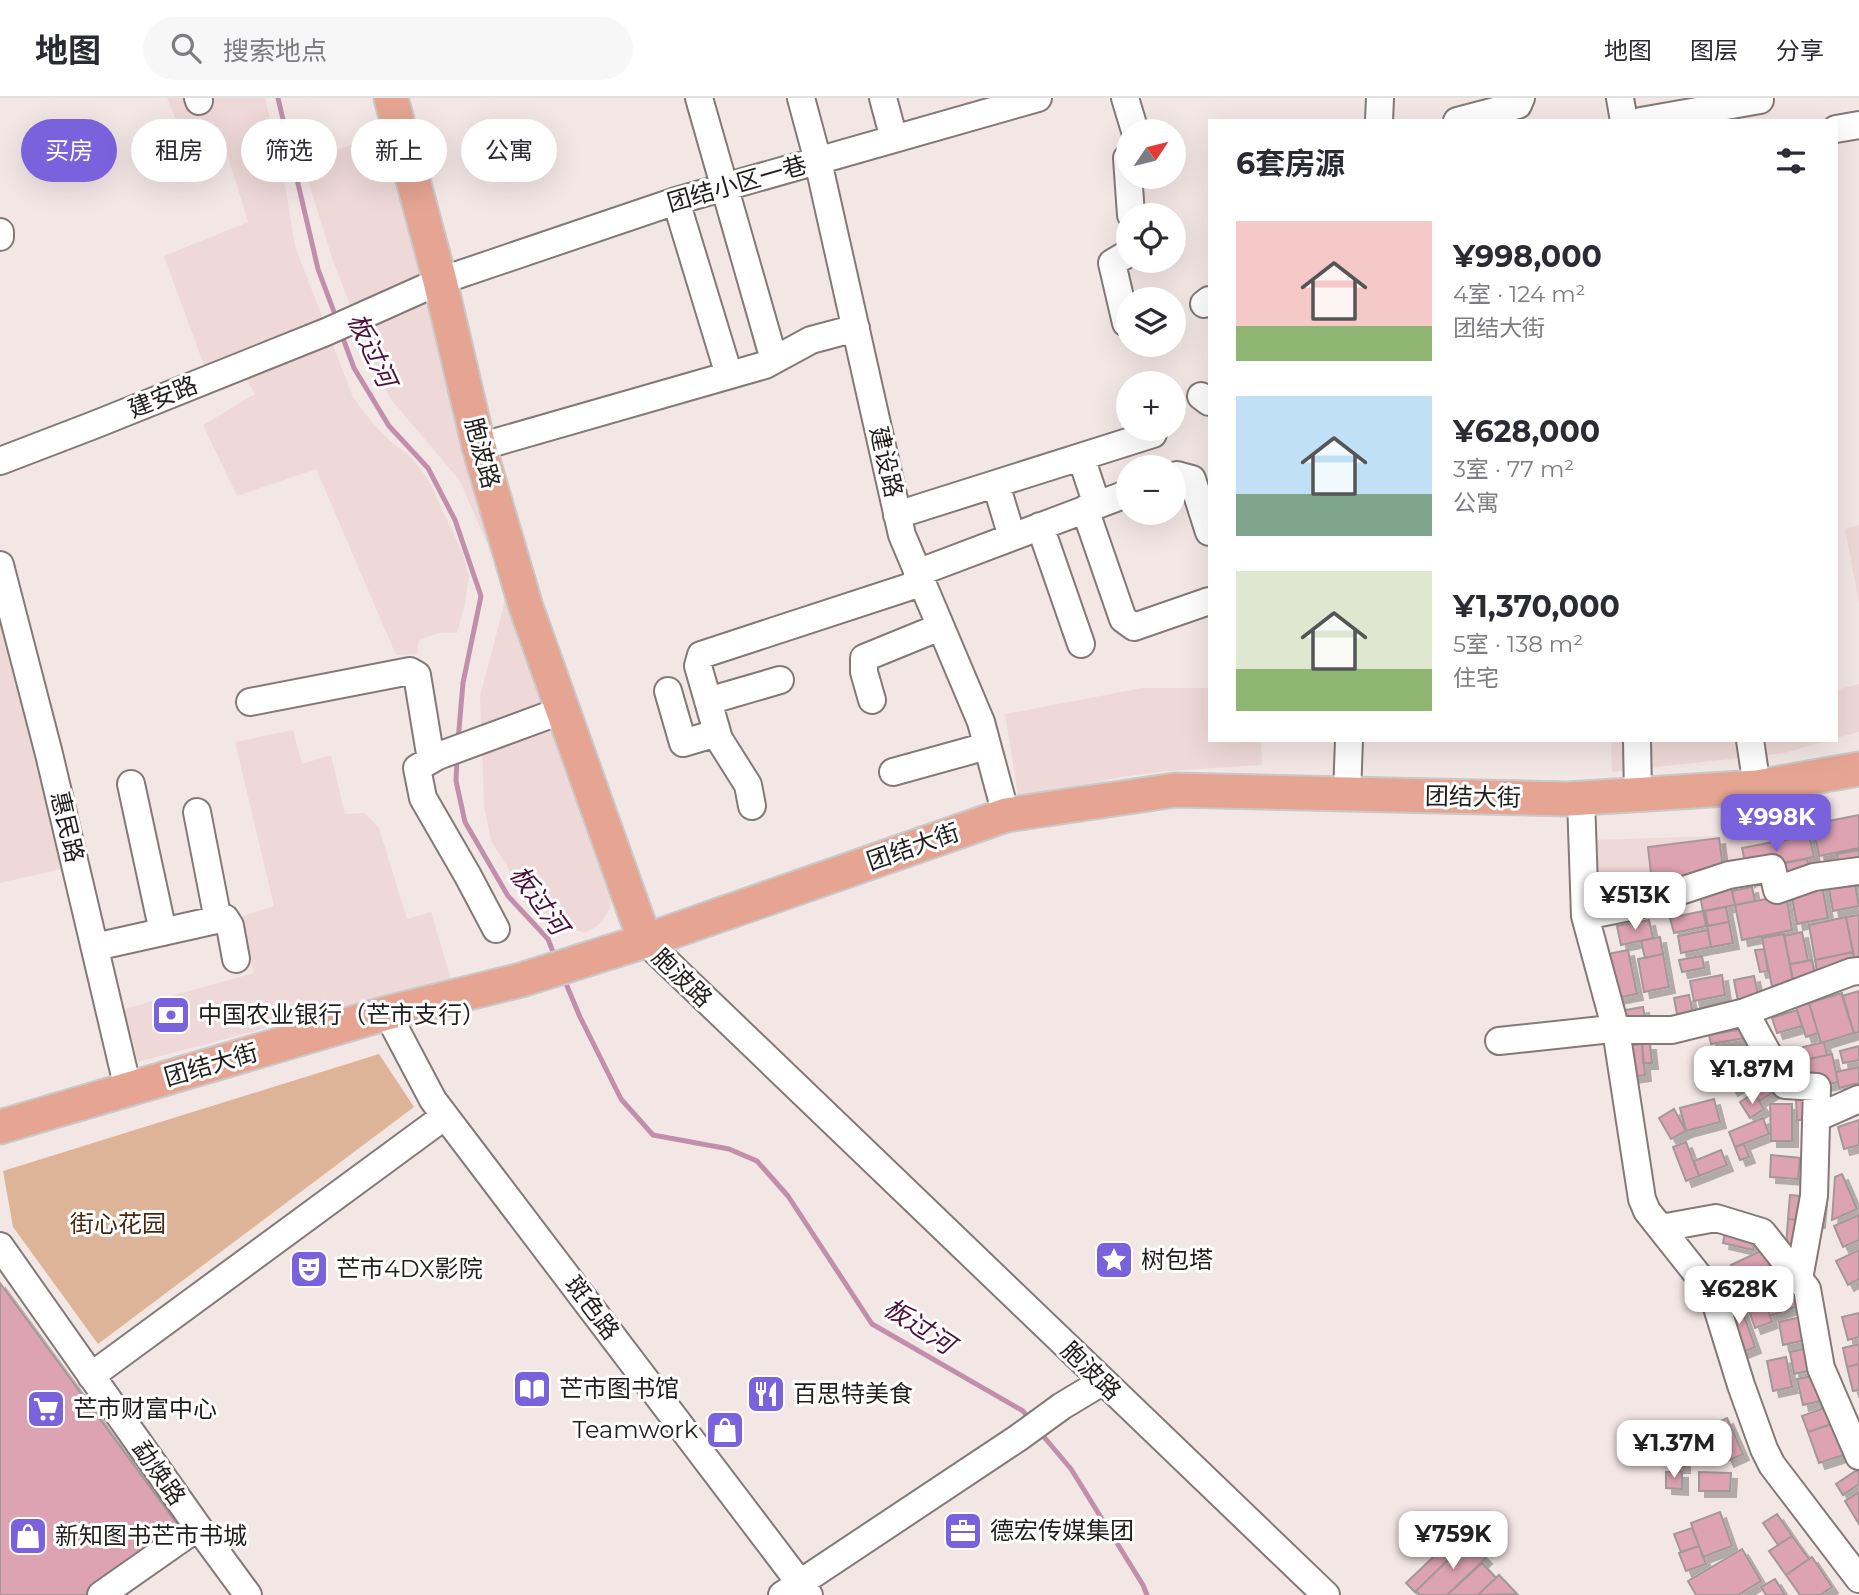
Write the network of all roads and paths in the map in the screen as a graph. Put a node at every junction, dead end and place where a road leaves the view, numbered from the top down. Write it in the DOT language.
graph roads {
  1 [pos="391,98"];
  2 [pos="699,98"];
  3 [pos="801,98"];
  4 [pos="883,98"];
  5 [pos="1038,98"];
  6 [pos="1125,98"];
  7 [pos="1380,98"];
  8 [pos="1521,98"];
  9 [pos="1620,98"];
  10 [pos="1760,100"];
  11 [pos="958,109"];
  12 [pos="1131,119"];
  13 [pos="1379,119"];
  14 [pos="1466,119"];
  15 [pos="1624,119"];
  16 [pos="1652,119"];
  17 [pos="1859,125"];
  18 [pos="1838,130"];
  19 [pos="894,139"];
  20 [pos="818,161"];
  21 [pos="726,187"];
  22 [pos="676,201"];
  23 [pos="1116,261"];
  24 [pos="439,281"];
  25 [pos="1118,287"];
  26 [pos="856,328"];
  27 [pos="774,360"];
  28 [pos="729,375"];
  29 [pos="1131,441"];
  30 [pos="479,447"];
  31 [pos="1081,457"];
  32 [pos="0,461"];
  33 [pos="1186,477"];
  34 [pos="996,484"];
  35 [pos="1116,498"];
  36 [pos="1091,507"];
  37 [pos="897,515"];
  38 [pos="1040,527"];
  39 [pos="1208,529"];
  40 [pos="1012,537"];
  41 [pos="0,565"];
  42 [pos="919,578"];
  43 [pos="1208,601"];
  44 [pos="940,627"];
  45 [pos="1081,644"];
  46 [pos="780,680"];
  47 [pos="668,691"];
  48 [pos="872,700"];
  49 [pos="708,701"];
  50 [pos="250,702"];
  51 [pos="562,710"];
  52 [pos="717,733"];
  53 [pos="1349,742"];
  54 [pos="1637,742"];
  55 [pos="1750,742"];
  56 [pos="987,746"];
  57 [pos="435,758"];
  58 [pos="1859,769"];
  59 [pos="893,772"];
  60 [pos="131,784"];
  61 [pos="1757,787"];
  62 [pos="1347,794"];
  63 [pos="1638,795"];
  64 [pos="1581,799"];
  65 [pos="752,806"];
  66 [pos="197,812"];
  67 [pos="1006,815"];
  68 [pos="1859,871"];
  69 [pos="1585,916"];
  70 [pos="218,919"];
  71 [pos="496,929"];
  72 [pos="163,932"];
  73 [pos="645,941"];
  74 [pos="95,947"];
  75 [pos="236,959"];
  76 [pos="1859,971"];
  77 [pos="1745,1012"];
  78 [pos="387,1013"];
  79 [pos="1616,1030"];
  80 [pos="1499,1041"];
  81 [pos="128,1089"];
  82 [pos="1859,1099"];
  83 [pos="445,1116"];
  84 [pos="1816,1118"];
  85 [pos="0,1127"];
  86 [pos="1661,1228"];
  87 [pos="0,1245"];
  88 [pos="1799,1279"];
  89 [pos="91,1377"];
  90 [pos="1102,1382"];
  91 [pos="1859,1457"];
  92 [pos="198,1527"];
  93 [pos="1859,1579"];
  94 [pos="798,1591"];
  95 [pos="101,1595"];
  96 [pos="248,1595"];
  97 [pos="1326,1595"];
  1 -- 24 [label="main road, 胞波路"];
  2 -- 21 [label="street"];
  3 -- 20 [label="street, 建设路"];
  4 -- 19 [label="street"];
  5 -- 11 [label="street, 团结小区一巷"];
  6 -- 12 [label="street"];
  7 -- 13 [label="street"];
  8 -- 14 [label="street"];
  9 -- 15 [label="street"];
  10 -- 16 [label="street"];
  11 -- 19 [label="street, 团结小区一巷"];
  17 -- 18 [label="street"];
  19 -- 20 [label="street, 团结小区一巷"];
  20 -- 21 [label="street, 团结小区一巷"];
  20 -- 26 [label="street, 建设路"];
  21 -- 22 [label="street, 团结小区一巷"];
  21 -- 27 [label="street"];
  22 -- 24 [label="street, 团结小区一巷"];
  22 -- 28 [label="street"];
  23 -- 25 [label="street"];
  24 -- 30 [label="main road, 胞波路"];
  24 -- 32 [label="street, 建安路"];
  26 -- 27 [label="street"];
  26 -- 37 [label="street, 建设路"];
  27 -- 28 [label="street"];
  28 -- 30 [label="street"];
  29 -- 31 [label="street"];
  30 -- 51 [label="main road, 胞波路"];
  31 -- 34 [label="street"];
  31 -- 36 [label="street"];
  33 -- 39 [label="street"];
  34 -- 37 [label="street"];
  34 -- 40 [label="street"];
  35 -- 36 [label="street"];
  36 -- 38 [label="street"];
  36 -- 43 [label="street"];
  37 -- 42 [label="street, 建设路"];
  38 -- 40 [label="street"];
  38 -- 45 [label="street"];
  40 -- 42 [label="street"];
  41 -- 74 [label="street, 惠民路"];
  42 -- 44 [label="street, 建设路"];
  42 -- 49 [label="street"];
  44 -- 48 [label="street"];
  44 -- 56 [label="street, 建设路"];
  46 -- 49 [label="street"];
  47 -- 52 [label="street"];
  49 -- 52 [label="street"];
  50 -- 57 [label="street"];
  51 -- 57 [label="street"];
  51 -- 73 [label="main road, 胞波路"];
  52 -- 65 [label="street"];
  53 -- 62 [label="street"];
  54 -- 63 [label="street"];
  55 -- 61 [label="street"];
  56 -- 59 [label="street"];
  56 -- 67 [label="street, 建设路"];
  57 -- 71 [label="street"];
  58 -- 61 [label="main road, 团结大街"];
  60 -- 72 [label="street"];
  61 -- 63 [label="main road, 团结大街"];
  62 -- 64 [label="main road, 团结大街"];
  62 -- 67 [label="main road, 团结大街"];
  63 -- 64 [label="main road, 团结大街"];
  64 -- 69 [label="street"];
  66 -- 70 [label="street"];
  67 -- 73 [label="main road, 团结大街"];
  68 -- 69 [label="street"];
  69 -- 79 [label="street"];
  70 -- 72 [label="street"];
  70 -- 75 [label="street"];
  72 -- 74 [label="street"];
  73 -- 78 [label="main road, 团结大街"];
  73 -- 90 [label="street, 胞波路"];
  74 -- 81 [label="street, 惠民路"];
  76 -- 77 [label="street"];
  77 -- 79 [label="street"];
  77 -- 84 [label="street"];
  78 -- 81 [label="main road, 团结大街"];
  78 -- 83 [label="street, 斑色路"];
  79 -- 80 [label="street"];
  79 -- 86 [label="street"];
  81 -- 85 [label="main road, 团结大街"];
  82 -- 84 [label="street"];
  83 -- 89 [label="street"];
  83 -- 94 [label="street, 斑色路"];
  84 -- 88 [label="street"];
  86 -- 88 [label="street"];
  86 -- 93 [label="street"];
  87 -- 89 [label="street, 勐焕路"];
  88 -- 91 [label="street"];
  89 -- 92 [label="street, 勐焕路"];
  90 -- 94 [label="street"];
  90 -- 97 [label="street, 胞波路"];
  92 -- 95 [label="street"];
  92 -- 96 [label="street, 勐焕路"];
}
